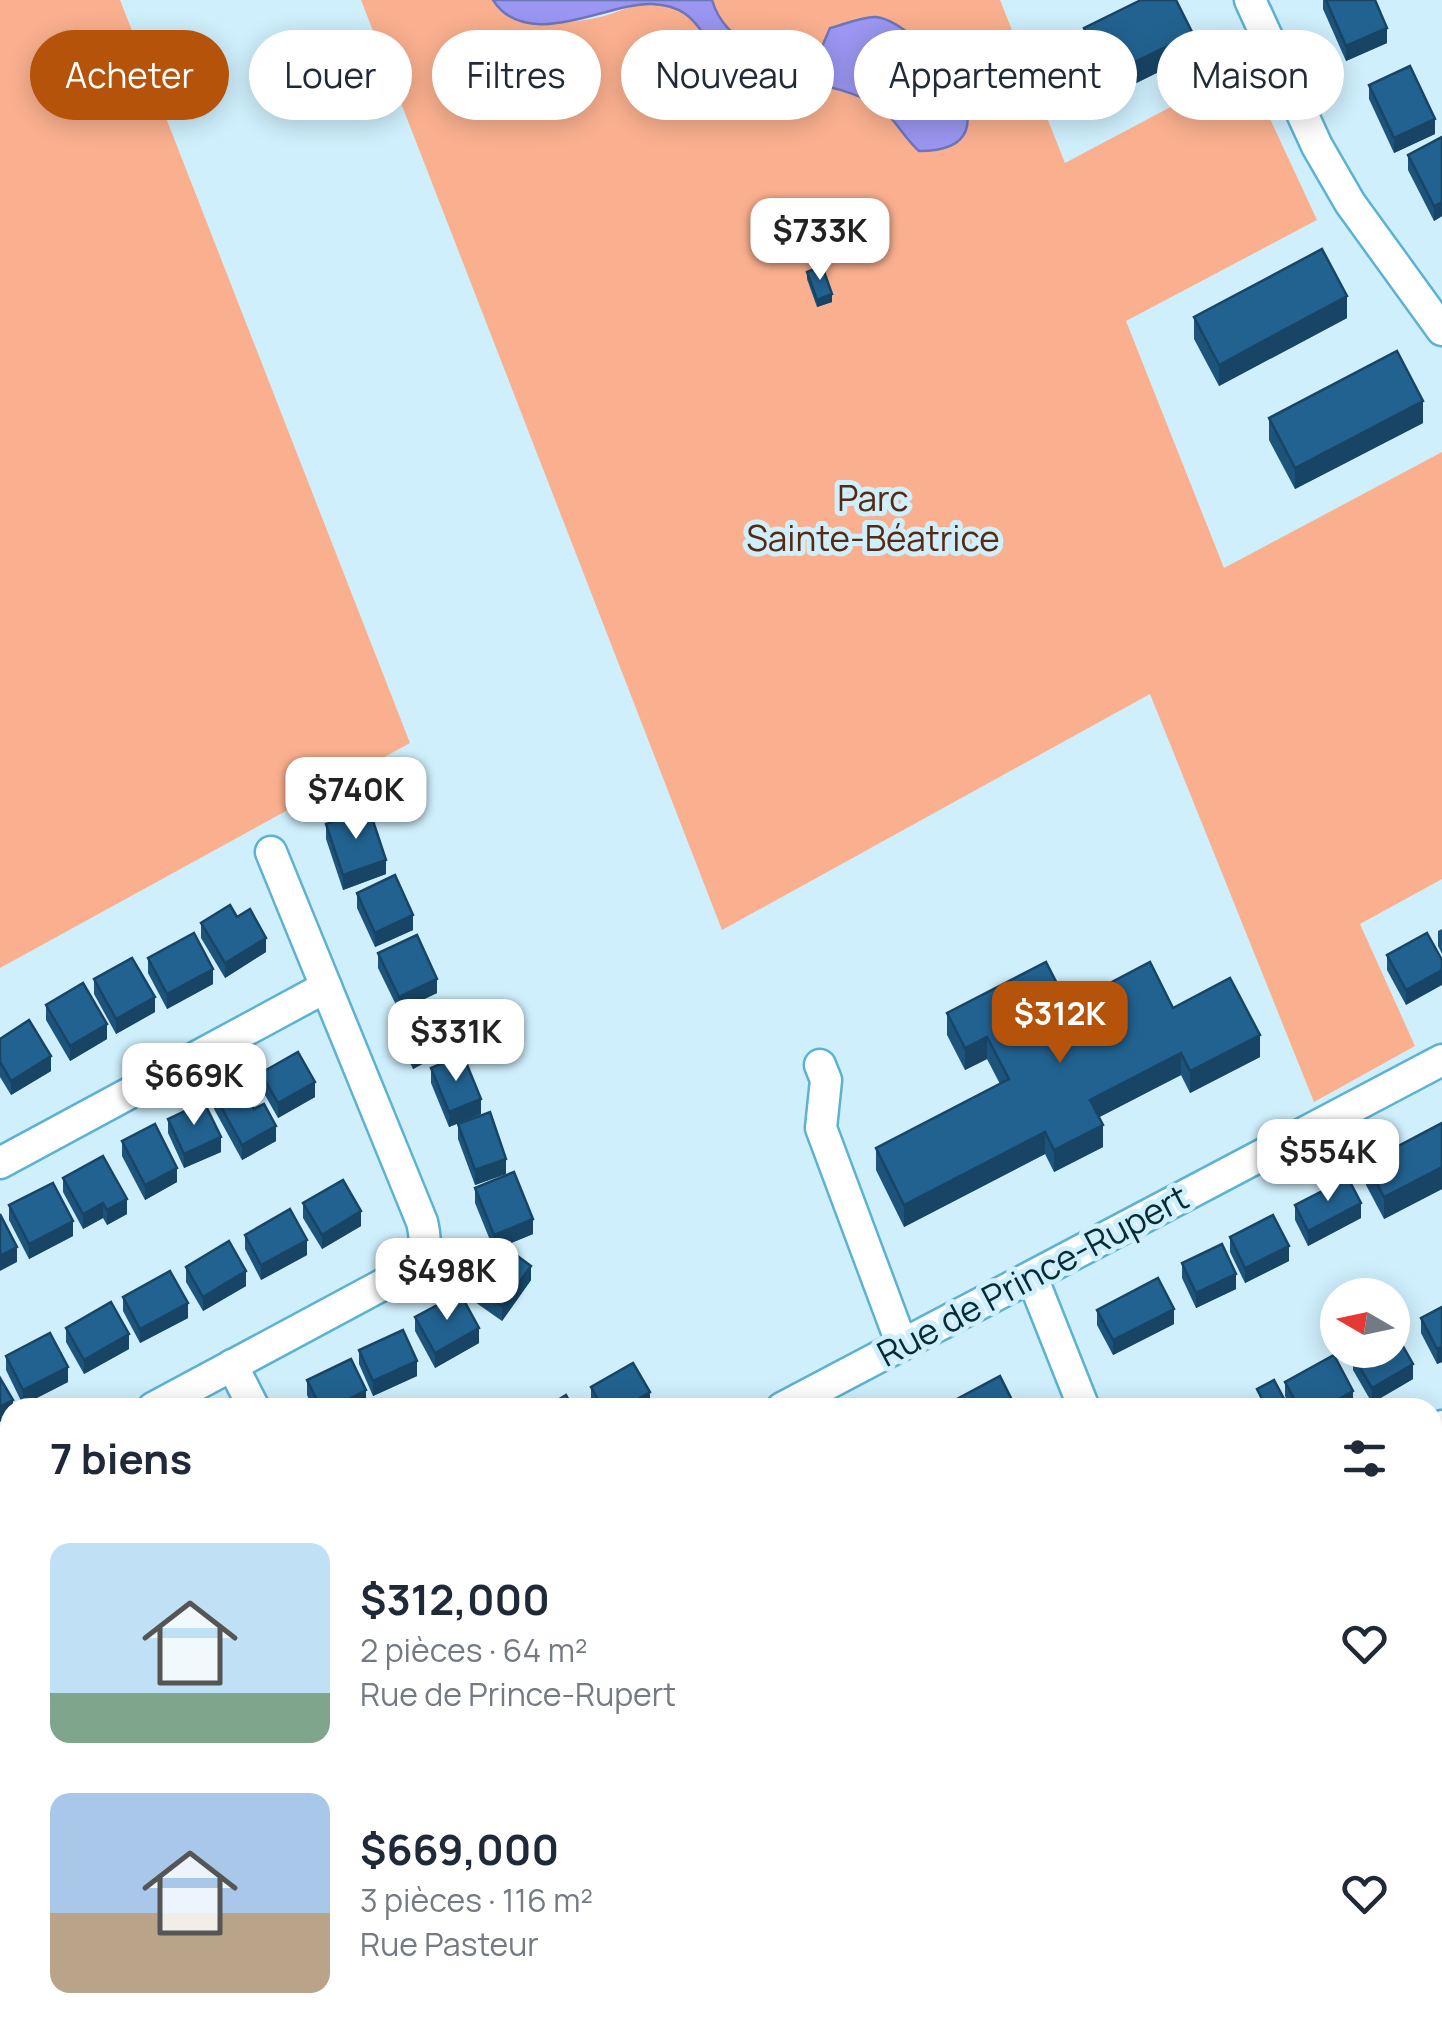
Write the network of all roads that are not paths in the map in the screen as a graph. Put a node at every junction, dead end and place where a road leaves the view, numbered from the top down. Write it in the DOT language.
graph roads {
  1 [pos="1250,0"];
  2 [pos="1442,330"];
  3 [pos="272,852"];
  4 [pos="326,987"];
  5 [pos="1442,1060"];
  6 [pos="820,1065"];
  7 [pos="0,1163"];
  8 [pos="1032,1277"];
  9 [pos="902,1345"];
  10 [pos="232,1365"];
  11 [pos="171,1398"];
  12 [pos="249,1398"];
  13 [pos="801,1398"];
  14 [pos="1080,1398"];
  1 -- 2 [label="street"];
  3 -- 4 [label="street"];
  4 -- 7 [label="street"];
  4 -- 10 [label="street"];
  5 -- 8 [label="street, Rue de Prince-Rupert"];
  6 -- 9 [label="street"];
  8 -- 9 [label="street, Rue de Prince-Rupert"];
  8 -- 14 [label="street"];
  9 -- 13 [label="street, Rue de Prince-Rupert"];
  10 -- 11 [label="street"];
  10 -- 12 [label="street"];
}
